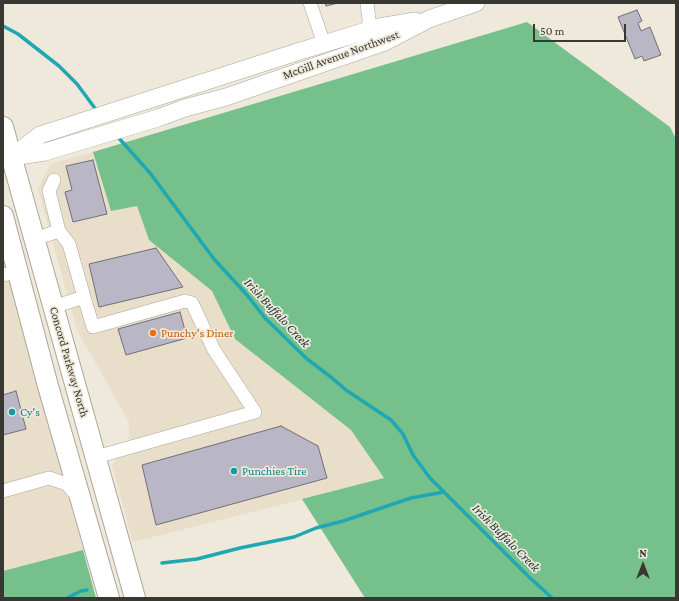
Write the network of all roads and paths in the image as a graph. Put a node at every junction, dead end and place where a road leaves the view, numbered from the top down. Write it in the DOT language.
graph roads {
  1 [pos="310,3"];
  2 [pos="367,3"];
  3 [pos="469,4"];
  4 [pos="429,19"];
  5 [pos="370,29"];
  6 [pos="324,44"];
  7 [pos="297,52"];
  8 [pos="185,108"];
  9 [pos="3,127"];
  10 [pos="7,159"];
  11 [pos="54,180"];
  12 [pos="3,216"];
  13 [pos="59,231"];
  14 [pos="34,239"];
  15 [pos="13,274"];
  16 [pos="84,298"];
  17 [pos="54,307"];
  18 [pos="96,457"];
  19 [pos="70,462"];
  20 [pos="3,491"];
  21 [pos="82,501"];
  22 [pos="125,563"];
  23 [pos="109,598"];
  24 [pos="135,598"];
  1 -- 6 [label="street"];
  2 -- 5 [label="street"];
  3 -- 4 [label="main road"];
  4 -- 5 [label="main road, McGill Avenue Northwest"];
  4 -- 8 [label="main road, McGill Avenue Northwest"];
  5 -- 6 [label="main road, McGill Avenue Northwest"];
  6 -- 7 [label="main road, McGill Avenue Northwest"];
  7 -- 8 [label="main road"];
  7 -- 10 [label="main road, McGill Avenue Northwest"];
  8 -- 10 [label="main road, McGill Avenue Northwest"];
  9 -- 10 [label="highway, Concord Parkway North"];
  10 -- 14 [label="highway, Concord Parkway North"];
  11 -- 13 [label="street"];
  12 -- 15 [label="highway, Concord Parkway North"];
  13 -- 14 [label="street"];
  13 -- 16 [label="street"];
  14 -- 17 [label="highway, Concord Parkway North"];
  15 -- 18 [label="highway"];
  15 -- 19 [label="highway, Concord Parkway North"];
  16 -- 17 [label="street"];
  16 -- 18 [label="street"];
  17 -- 18 [label="highway, Concord Parkway North"];
  18 -- 22 [label="highway, Concord Parkway North"];
  19 -- 21 [label="highway, Concord Parkway North"];
  19 -- 22 [label="highway"];
  20 -- 21 [label="street"];
  21 -- 23 [label="highway, Concord Parkway North"];
  22 -- 24 [label="highway, Concord Parkway North"];
}
